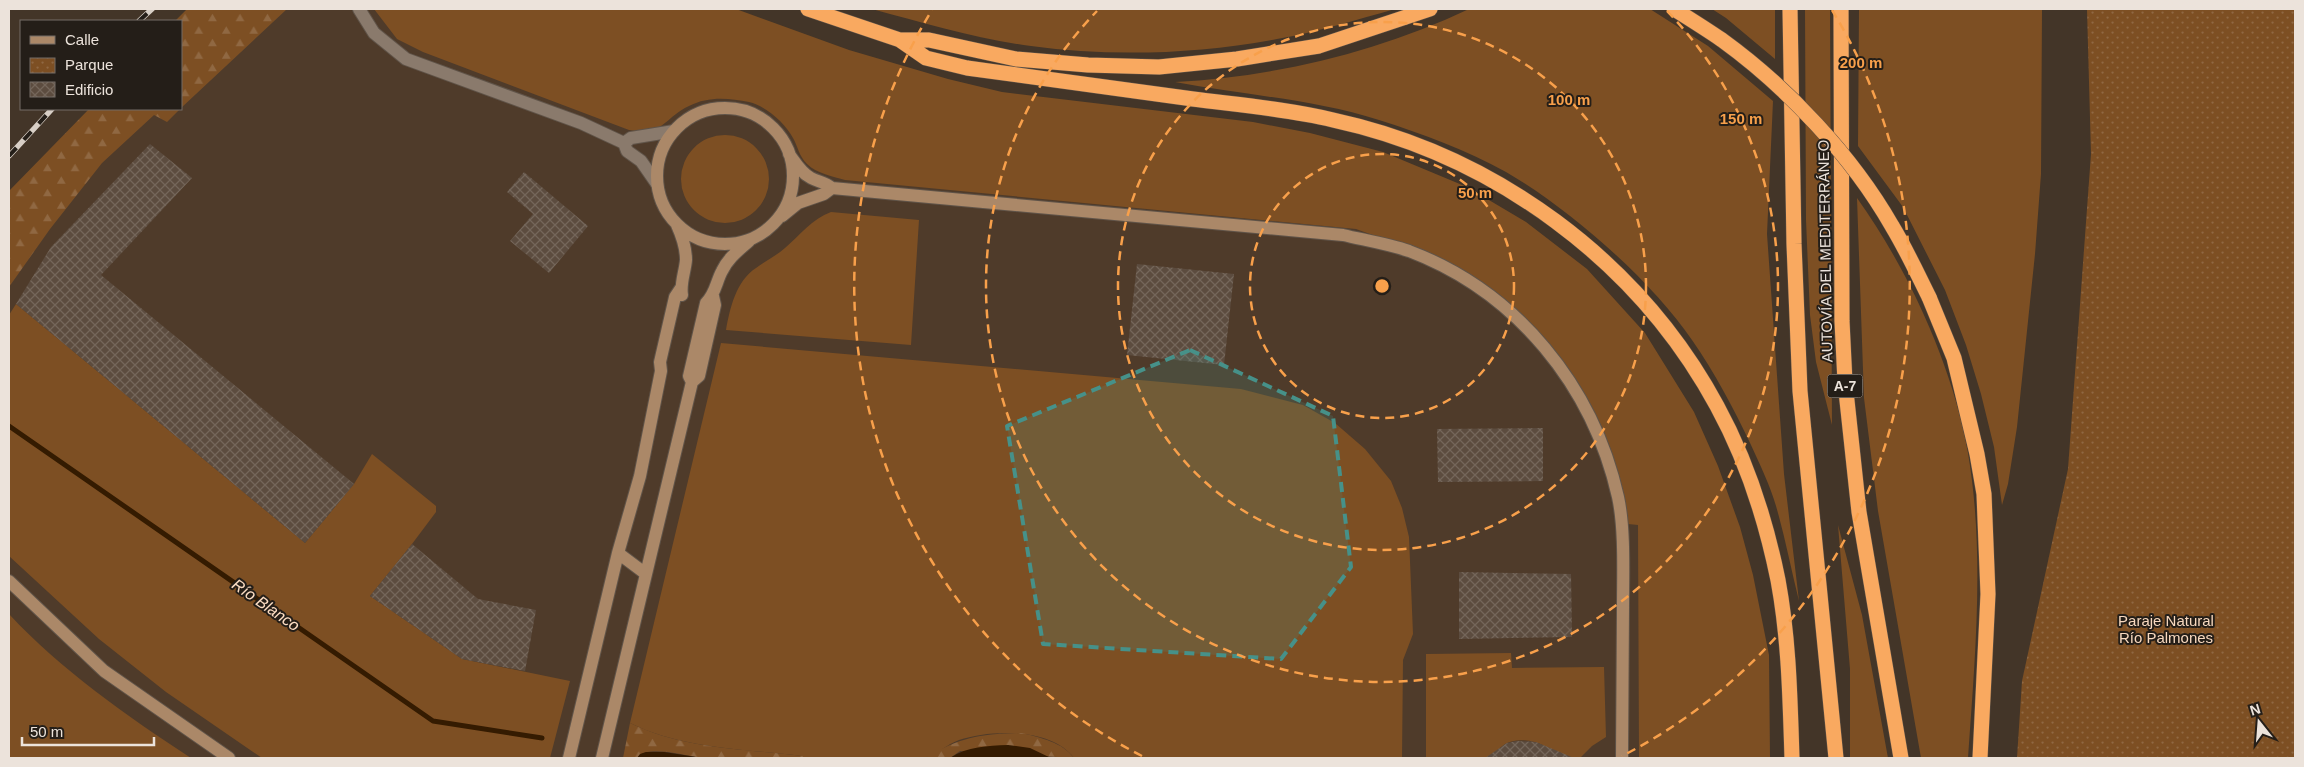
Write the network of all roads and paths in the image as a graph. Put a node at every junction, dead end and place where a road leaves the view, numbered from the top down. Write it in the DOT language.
graph roads {
  1 [pos="359,9"];
  2 [pos="808,9"];
  3 [pos="1430,9"];
  4 [pos="1674,9"];
  5 [pos="1790,9"];
  6 [pos="1841,9"];
  7 [pos="900,40"];
  8 [pos="674,131"];
  9 [pos="624,142"];
  10 [pos="789,154"];
  11 [pos="657,184"];
  12 [pos="832,188"];
  13 [pos="776,221"];
  14 [pos="677,225"];
  15 [pos="753,238"];
  16 [pos="618,553"];
  17 [pos="646,574"];
  18 [pos="9,581"];
  19 [pos="229,758"];
  20 [pos="569,758"];
  21 [pos="602,758"];
  22 [pos="1622,758"];
  23 [pos="1792,758"];
  24 [pos="1836,758"];
  25 [pos="1902,758"];
  26 [pos="1980,758"];
  1 -- 9 [label="street"];
  2 -- 7 [label="highway"];
  3 -- 7 [label="highway"];
  4 -- 26 [label="highway, bridge"];
  5 -- 24 [label="highway, AUTOVÍA DEL MEDITERRÁNEO"];
  6 -- 25 [label="highway, AUTOVÍA DEL MEDITERRÁNEO / A-7"];
  7 -- 23 [label="highway"];
  8 -- 9 [label="street"];
  8 -- 10 [label="street"];
  8 -- 11 [label="street"];
  9 -- 11 [label="street"];
  10 -- 12 [label="street"];
  10 -- 13 [label="street"];
  11 -- 14 [label="street"];
  12 -- 13 [label="street"];
  12 -- 22 [label="street"];
  13 -- 15 [label="street"];
  14 -- 15 [label="street"];
  14 -- 16 [label="street"];
  15 -- 17 [label="street"];
  16 -- 17 [label="street"];
  16 -- 20 [label="street"];
  17 -- 21 [label="street"];
  18 -- 19 [label="street"];
}
